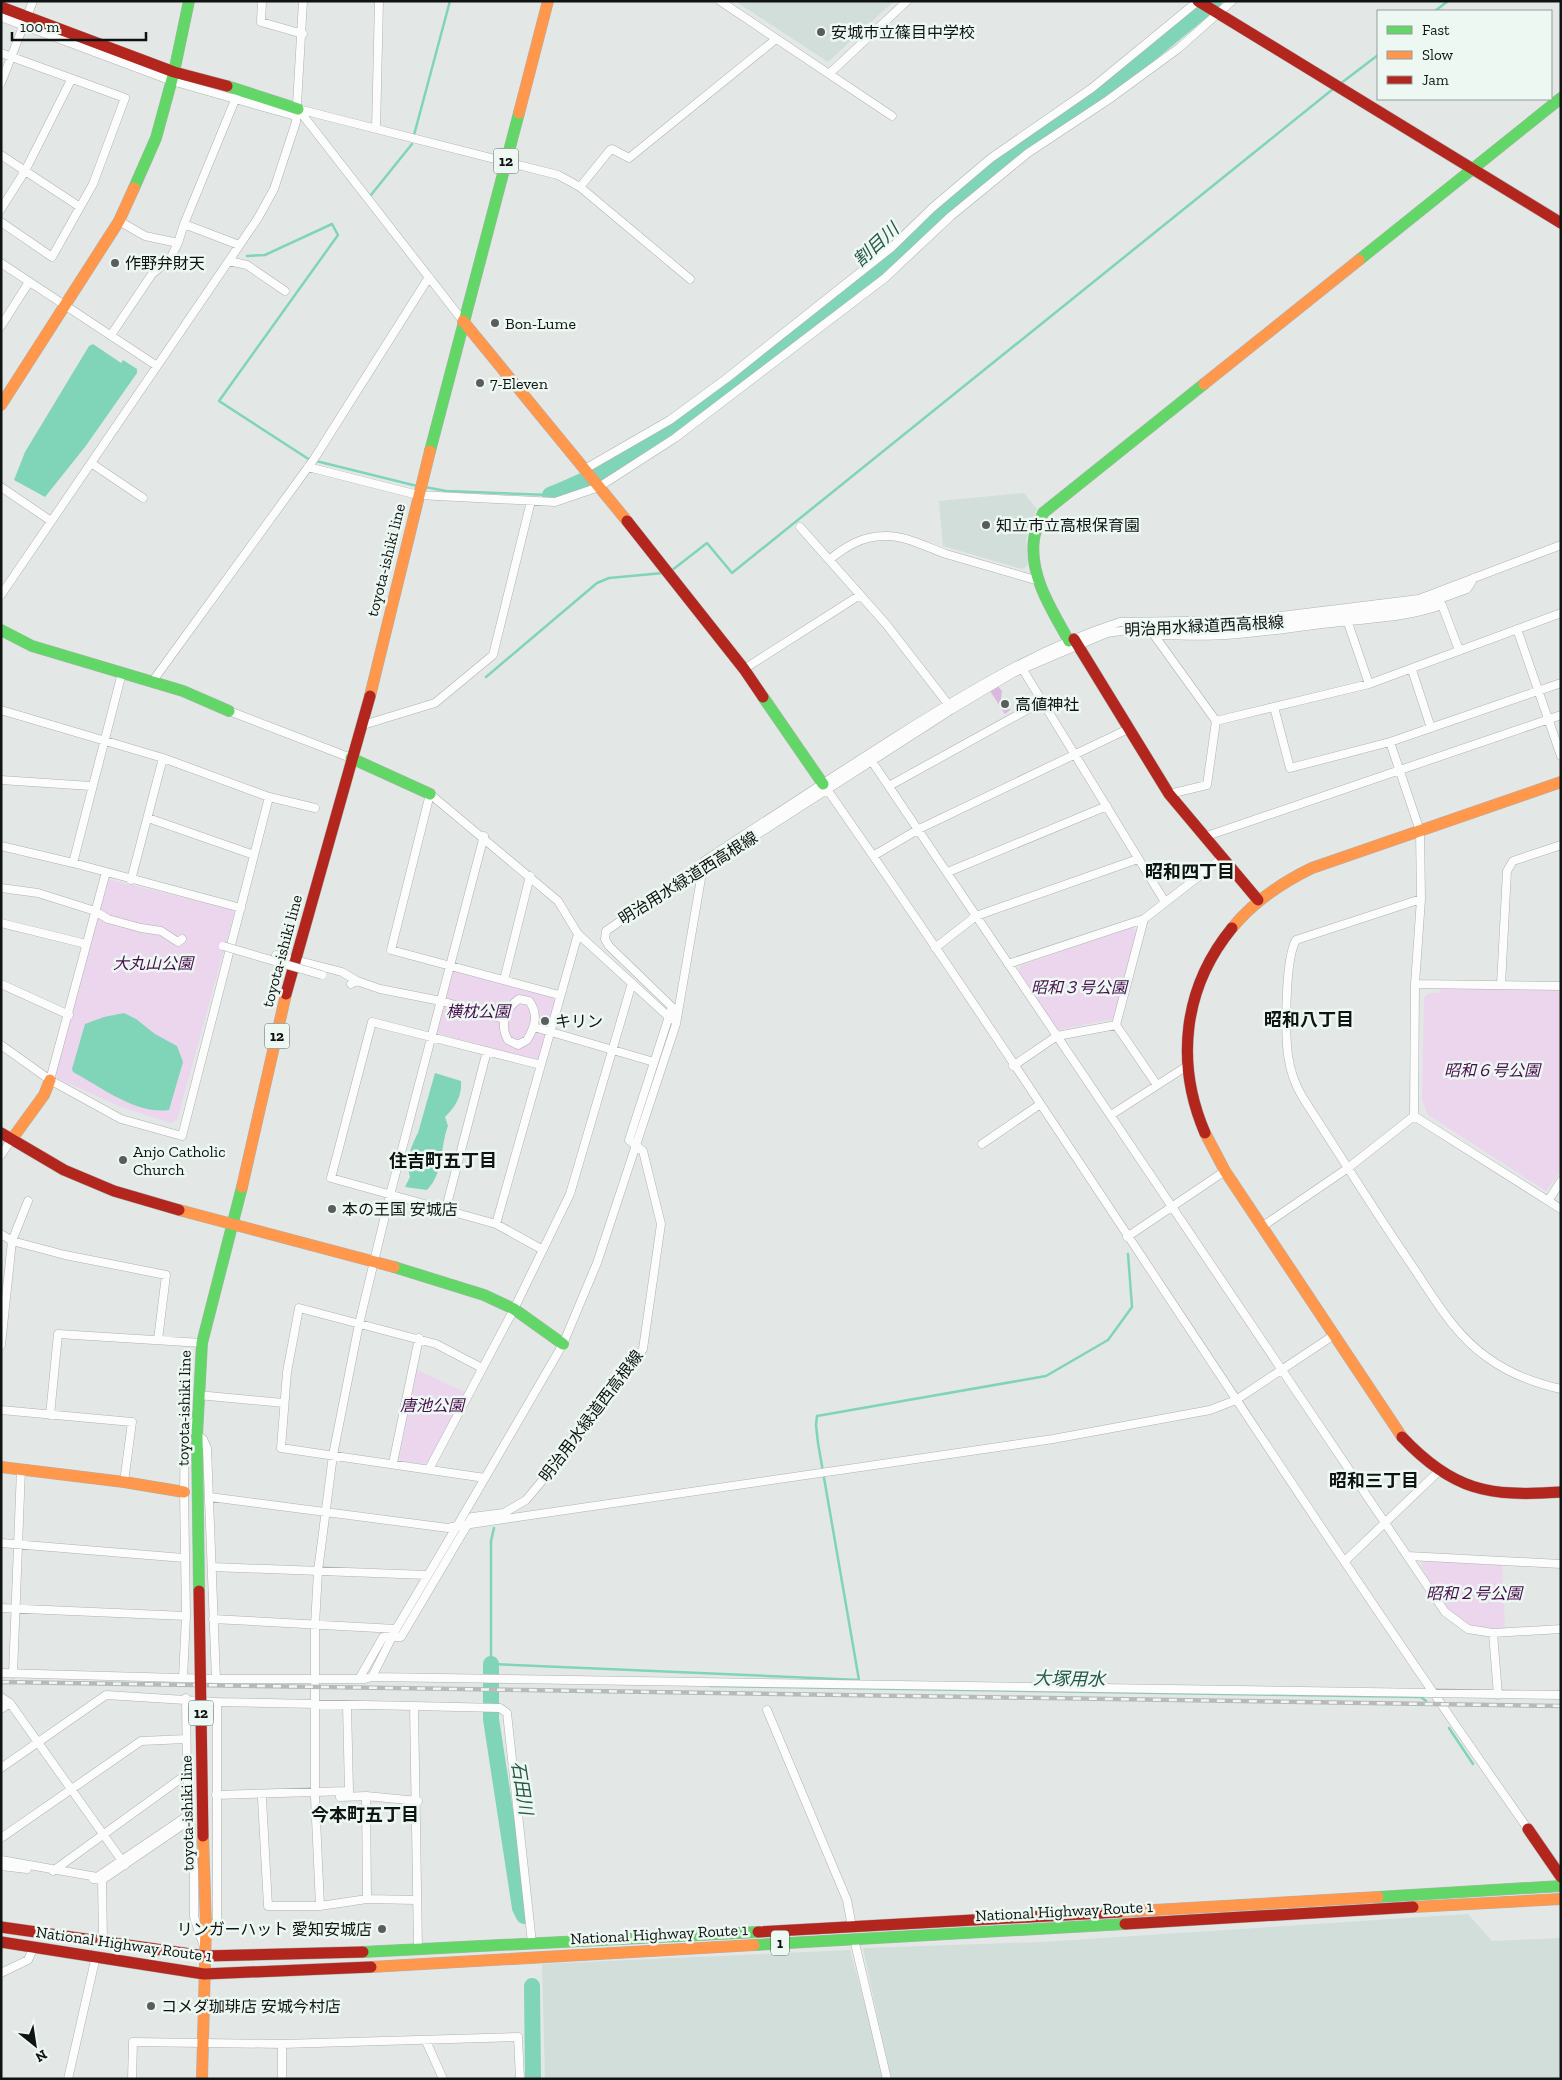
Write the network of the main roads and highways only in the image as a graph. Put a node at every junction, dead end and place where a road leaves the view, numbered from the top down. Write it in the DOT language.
graph roads {
  1 [pos="189,1"];
  2 [pos="548,1"];
  3 [pos="1198,1"];
  4 [pos="1,7"];
  5 [pos="173,76"];
  6 [pos="1561,98"];
  7 [pos="298,109"];
  8 [pos="1472,169"];
  9 [pos="1561,223"];
  10 [pos="463,321"];
  11 [pos="1,405"];
  12 [pos="1,630"];
  13 [pos="229,710"];
  14 [pos="351,758"];
  15 [pos="1561,782"];
  16 [pos="825,787"];
  17 [pos="430,794"];
  18 [pos="1258,900"];
  19 [pos="50,1080"];
  20 [pos="1,1133"];
  21 [pos="12,1139"];
  22 [pos="233,1226"];
  23 [pos="563,1344"];
  24 [pos="1,1467"];
  25 [pos="184,1492"];
  26 [pos="1561,1492"];
  27 [pos="1528,1829"];
  28 [pos="1561,1877"];
  29 [pos="1561,1886"];
  30 [pos="1561,1899"];
  31 [pos="1,1927"];
  32 [pos="1,1942"];
  33 [pos="204,1951"];
  34 [pos="204,1974"];
  35 [pos="202,2079"];
  1 -- 5 [label="main road"];
  2 -- 10 [label="main road, toyota-ishiki line / 12"];
  3 -- 8 [label="main road"];
  4 -- 5 [label="main road"];
  5 -- 7 [label="main road"];
  5 -- 11 [label="main road"];
  6 -- 8 [label="main road"];
  8 -- 9 [label="main road"];
  8 -- 18 [label="main road"];
  10 -- 14 [label="main road, toyota-ishiki line / 12"];
  10 -- 16 [label="main road"];
  12 -- 13 [label="main road"];
  14 -- 17 [label="main road"];
  14 -- 22 [label="main road, toyota-ishiki line / 12"];
  15 -- 18 [label="main road"];
  18 -- 26 [label="main road"];
  19 -- 21 [label="main road"];
  20 -- 21 [label="main road"];
  21 -- 22 [label="main road"];
  22 -- 23 [label="main road"];
  22 -- 33 [label="main road, toyota-ishiki line / 12, bridge"];
  24 -- 25 [label="main road"];
  27 -- 28 [label="main road"];
  29 -- 33 [label="main road, National Highway Route 1 / 1"];
  30 -- 34 [label="main road, National Highway Route 1 / 1"];
  31 -- 33 [label="main road, National Highway Route 1 / 1"];
  32 -- 34 [label="main road, National Highway Route 1 / 1"];
  33 -- 34 [label="main road, toyota-ishiki line / 12"];
  34 -- 35 [label="main road, toyota-ishiki line / 12"];
}
